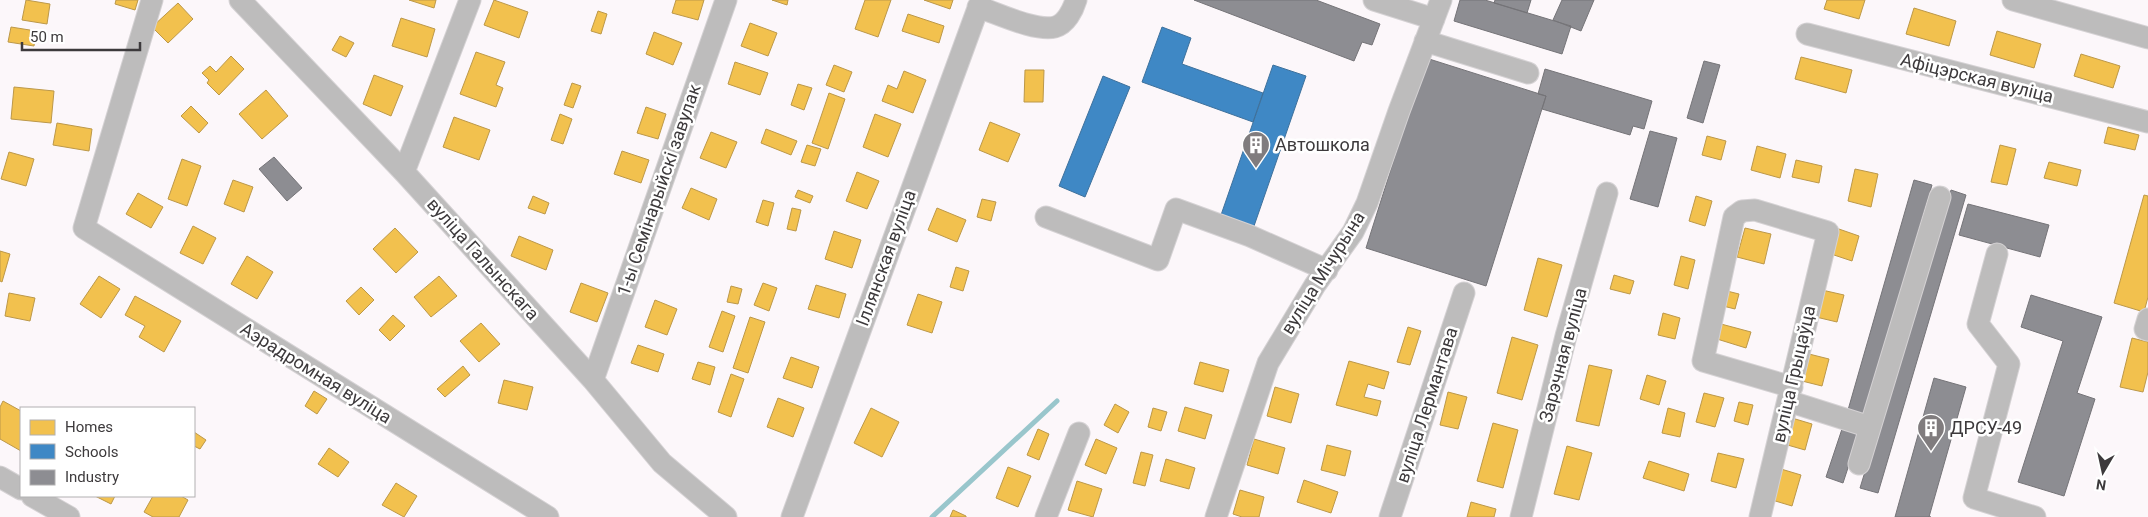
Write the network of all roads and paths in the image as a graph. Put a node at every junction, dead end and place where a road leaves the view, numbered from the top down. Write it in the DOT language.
graph roads {
  1 [pos="152,0"];
  2 [pos="240,0"];
  3 [pos="470,0"];
  4 [pos="726,0"];
  5 [pos="1076,0"];
  6 [pos="1374,0"];
  7 [pos="2013,0"];
  8 [pos="979,3"];
  9 [pos="1437,9"];
  10 [pos="1807,34"];
  11 [pos="2148,38"];
  12 [pos="1425,41"];
  13 [pos="1528,73"];
  14 [pos="2148,122"];
  15 [pos="404,172"];
  16 [pos="1607,193"];
  17 [pos="1940,197"];
  18 [pos="1046,217"];
  19 [pos="1997,254"];
  20 [pos="1327,270"];
  21 [pos="1464,293"];
  22 [pos="2148,319"];
  23 [pos="2148,330"];
  24 [pos="592,380"];
  25 [pos="1790,394"];
  26 [pos="1870,427"];
  27 [pos="1079,433"];
  28 [pos="1859,464"];
  29 [pos="0,477"];
  30 [pos="20,488"];
  31 [pos="34,497"];
  32 [pos="69,517"];
  33 [pos="548,517"];
  34 [pos="726,517"];
  35 [pos="792,517"];
  36 [pos="1046,517"];
  37 [pos="1216,517"];
  38 [pos="1390,517"];
  39 [pos="1521,517"];
  40 [pos="1760,517"];
  41 [pos="2035,517"];
  1 -- 33 [label="street, Аэрадромная вуліца"];
  2 -- 15 [label="street, вуліца Галынскага"];
  3 -- 15 [label="street"];
  4 -- 24 [label="street, 1-ы Семінарыйскі завулак"];
  5 -- 8 [label="street"];
  6 -- 9 [label="street"];
  7 -- 11 [label="street"];
  8 -- 35 [label="street, Іллянская вуліца"];
  9 -- 12 [label="street, вуліца Мічурына"];
  10 -- 14 [label="street, Афіцэрская вуліца"];
  12 -- 13 [label="street"];
  12 -- 20 [label="street, вуліца Мічурына"];
  15 -- 24 [label="street, вуліца Галынскага"];
  16 -- 39 [label="street, Зарэчная вуліца"];
  17 -- 26 [label="street"];
  18 -- 20 [label="street"];
  19 -- 41 [label="street"];
  20 -- 37 [label="street, вуліца Мічурына"];
  21 -- 38 [label="street, вуліца Лермантава"];
  22 -- 23 [label="street"];
  24 -- 34 [label="street, вуліца Галынскага"];
  25 -- 25 [label="street, вуліца Грыцаўца"];
  25 -- 26 [label="street"];
  25 -- 40 [label="street, вуліца Грыцаўца"];
  26 -- 28 [label="street"];
  27 -- 36 [label="street"];
  29 -- 30 [label="street"];
  31 -- 32 [label="street"];
}
